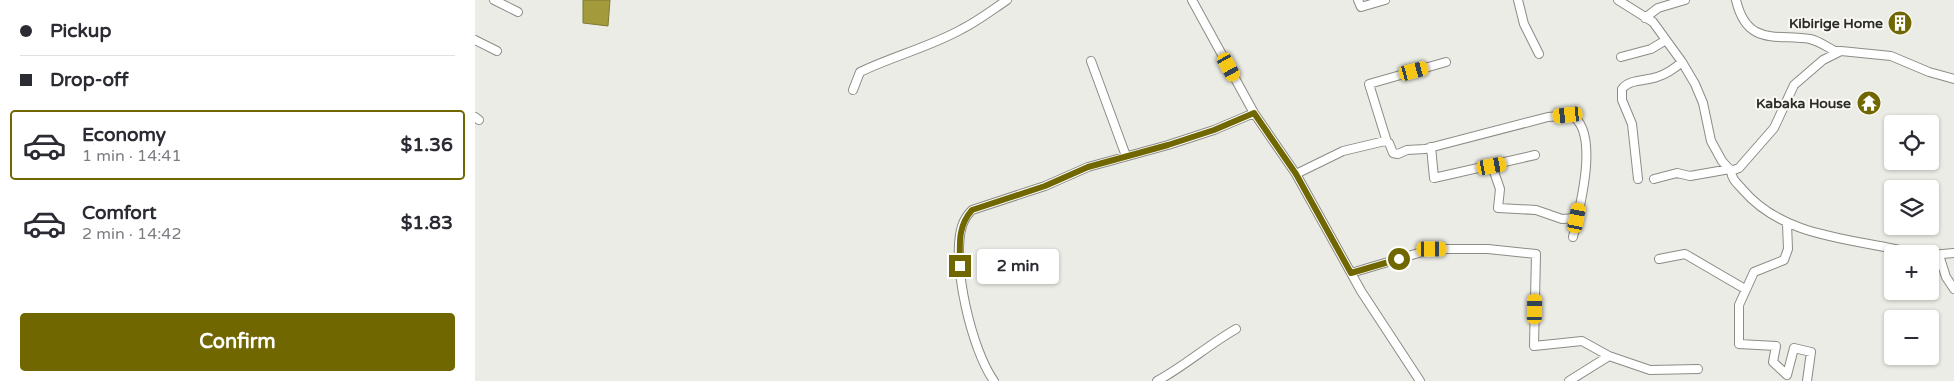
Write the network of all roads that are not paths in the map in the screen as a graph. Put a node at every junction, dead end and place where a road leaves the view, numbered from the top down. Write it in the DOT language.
graph roads {
  1 [pos="494,0"];
  2 [pos="1007,0"];
  3 [pos="1358,0"];
  4 [pos="1385,0"];
  5 [pos="1518,0"];
  6 [pos="1618,0"];
  7 [pos="1685,0"];
  8 [pos="1736,0"];
  9 [pos="1195,2"];
  10 [pos="518,12"];
  11 [pos="1645,18"];
  12 [pos="475,40"];
  13 [pos="1666,40"];
  14 [pos="497,51"];
  15 [pos="1841,51"];
  16 [pos="1539,54"];
  17 [pos="1621,57"];
  18 [pos="1091,61"];
  19 [pos="1446,62"];
  20 [pos="1681,62"];
  21 [pos="1954,79"];
  22 [pos="853,90"];
  23 [pos="1254,113"];
  24 [pos="1387,142"];
  25 [pos="1431,147"];
  26 [pos="1126,156"];
  27 [pos="1535,156"];
  28 [pos="1492,166"];
  29 [pos="1731,170"];
  30 [pos="1296,174"];
  31 [pos="1638,179"];
  32 [pos="1655,180"];
  33 [pos="1577,218"];
  34 [pos="1787,224"];
  35 [pos="1573,237"];
  36 [pos="1884,246"];
  37 [pos="1954,253"];
  38 [pos="1939,255"];
  39 [pos="1659,259"];
  40 [pos="1351,273"];
  41 [pos="1745,289"];
  42 [pos="1954,289"];
  43 [pos="1236,330"];
  44 [pos="1609,356"];
  45 [pos="1697,368"];
  46 [pos="995,381"];
  47 [pos="1157,381"];
  48 [pos="1420,381"];
  49 [pos="1569,381"];
  50 [pos="1807,381"];
  1 -- 10 [label="street"];
  2 -- 22 [label="street"];
  3 -- 4 [label="street"];
  5 -- 16 [label="street"];
  6 -- 11 [label="street"];
  7 -- 11 [label="street"];
  8 -- 15 [label="street"];
  9 -- 23 [label="street"];
  11 -- 13 [label="street"];
  12 -- 14 [label="street"];
  13 -- 17 [label="street"];
  13 -- 20 [label="street"];
  15 -- 21 [label="street"];
  15 -- 29 [label="street"];
  18 -- 26 [label="street"];
  19 -- 24 [label="street"];
  20 -- 29 [label="street"];
  20 -- 31 [label="street"];
  23 -- 26 [label="street"];
  23 -- 30 [label="street"];
  24 -- 25 [label="street"];
  24 -- 30 [label="street"];
  25 -- 28 [label="street"];
  25 -- 33 [label="street"];
  26 -- 46 [label="street"];
  27 -- 28 [label="street"];
  28 -- 33 [label="street"];
  29 -- 32 [label="street"];
  29 -- 34 [label="street"];
  30 -- 40 [label="street"];
  33 -- 35 [label="street"];
  34 -- 36 [label="street"];
  34 -- 41 [label="street"];
  37 -- 38 [label="street"];
  38 -- 42 [label="street"];
  39 -- 41 [label="street"];
  40 -- 44 [label="street"];
  40 -- 48 [label="street"];
  41 -- 50 [label="street"];
  43 -- 47 [label="street"];
  44 -- 45 [label="street"];
  44 -- 49 [label="street"];
}
